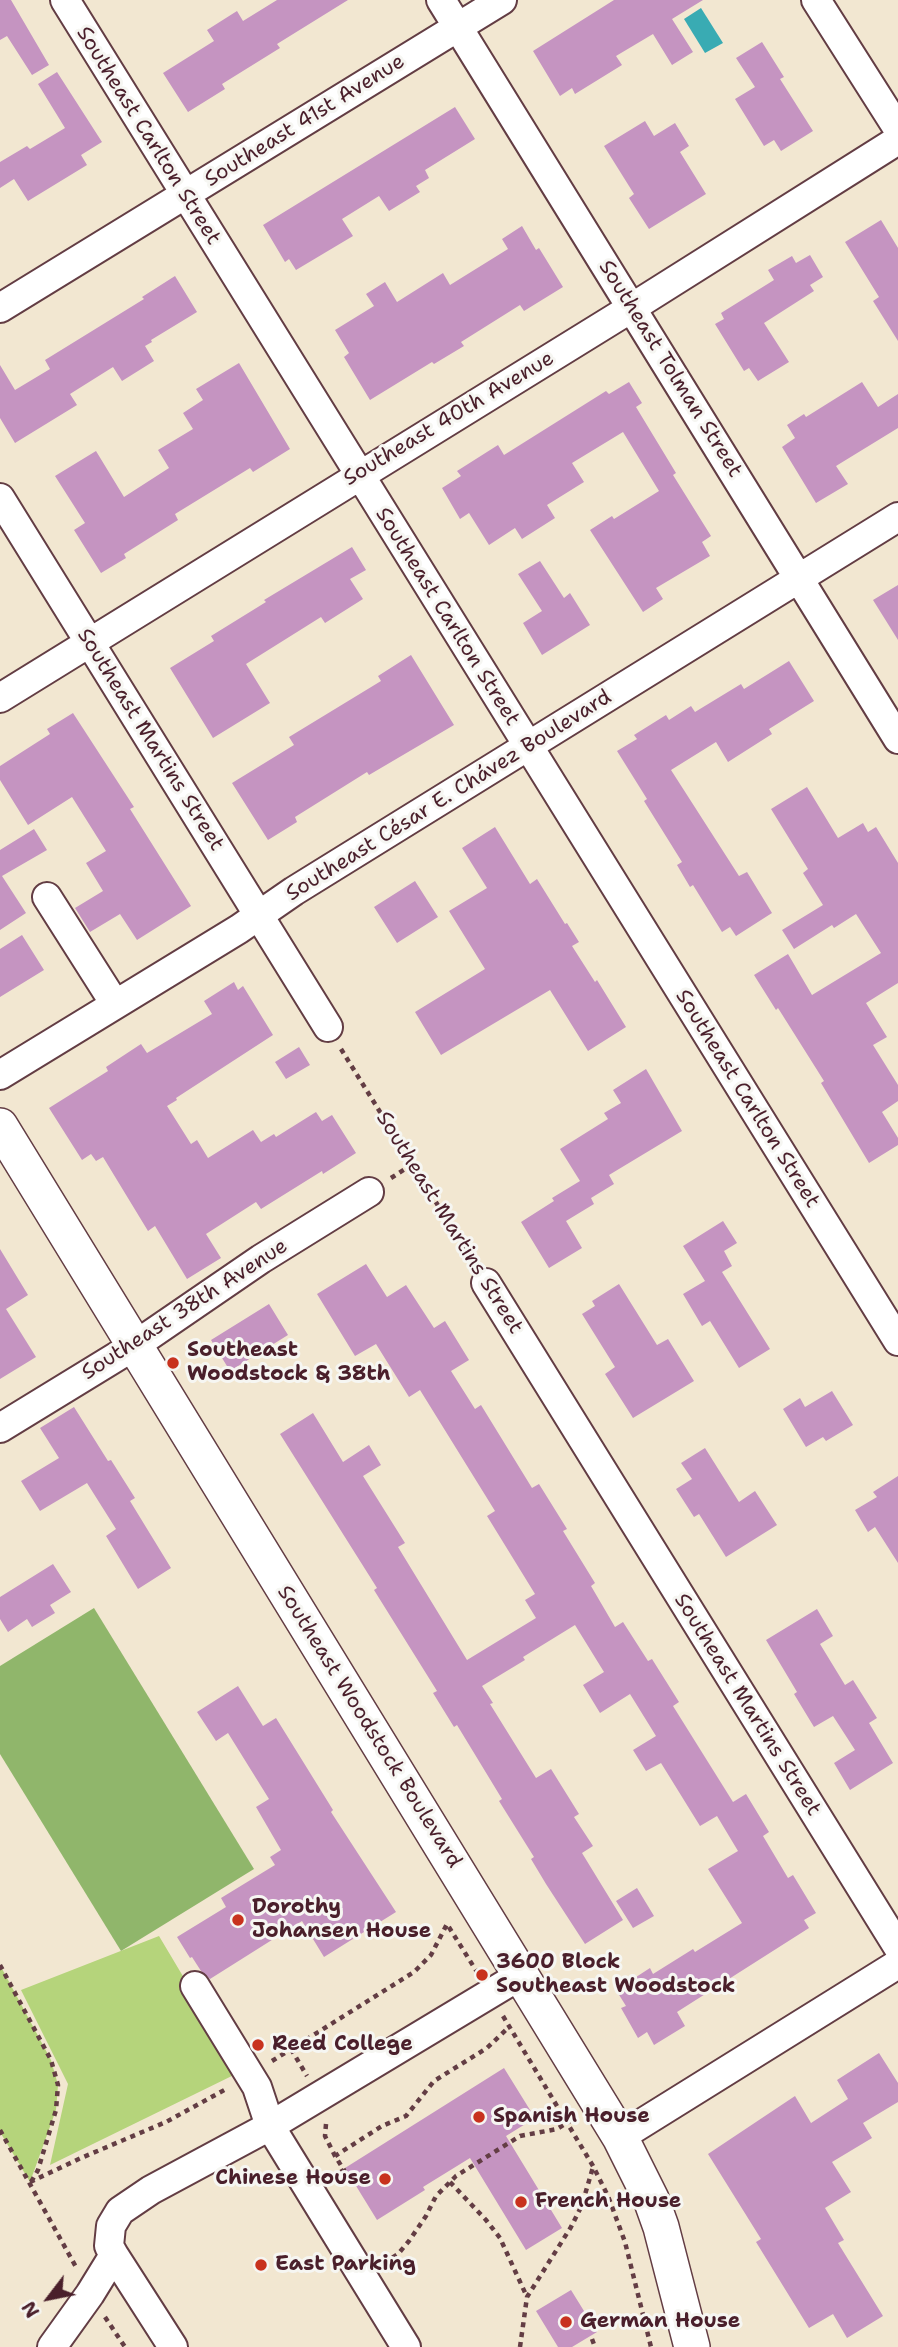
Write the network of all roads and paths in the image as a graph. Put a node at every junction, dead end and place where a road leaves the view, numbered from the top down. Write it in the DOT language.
graph roads {
  1 [pos="65,0"];
  2 [pos="441,0"];
  3 [pos="502,0"];
  4 [pos="816,0"];
  5 [pos="458,27"];
  6 [pos="898,129"];
  7 [pos="898,140"];
  8 [pos="184,195"];
  9 [pos="633,307"];
  10 [pos="0,308"];
  11 [pos="359,474"];
  12 [pos="0,498"];
  13 [pos="898,517"];
  14 [pos="799,579"];
  15 [pos="89,642"];
  16 [pos="0,698"];
  17 [pos="898,739"];
  18 [pos="528,747"];
  19 [pos="47,897"];
  20 [pos="259,915"];
  21 [pos="115,1004"];
  22 [pos="328,1027"];
  23 [pos="0,1075"];
  24 [pos="0,1126"];
  25 [pos="369,1192"];
  26 [pos="486,1283"];
  27 [pos="898,1341"];
  28 [pos="134,1346"];
  29 [pos="0,1428"];
  30 [pos="898,1947"];
  31 [pos="898,1964"];
  32 [pos="0,1965"];
  33 [pos="521,1975"];
  34 [pos="195,1986"];
  35 [pos="490,1993"];
  36 [pos="510,2026"];
  37 [pos="250,2075"];
  38 [pos="599,2102"];
  39 [pos="568,2123"];
  40 [pos="270,2126"];
  41 [pos="0,2130"];
  42 [pos="620,2137"];
  43 [pos="593,2166"];
  44 [pos="30,2182"];
  45 [pos="450,2182"];
  46 [pos="309,2191"];
  47 [pos="114,2255"];
  48 [pos="363,2277"];
  49 [pos="90,2294"];
  50 [pos="527,2297"];
  51 [pos="592,2339"];
  52 [pos="52,2347"];
  53 [pos="173,2347"];
  54 [pos="406,2347"];
  55 [pos="520,2347"];
  56 [pos="595,2347"];
  57 [pos="651,2347"];
  58 [pos="692,2347"];
  1 -- 8 [label="street, Southeast Carlton Street"];
  2 -- 5 [label="street, Southeast Tolman Street"];
  3 -- 5 [label="street, Southeast 41st Avenue"];
  4 -- 6 [label="street"];
  5 -- 8 [label="street, Southeast 41st Avenue"];
  5 -- 9 [label="street, Southeast Tolman Street"];
  7 -- 9 [label="street, Southeast 40th Avenue"];
  8 -- 10 [label="street, Southeast 41st Avenue"];
  8 -- 11 [label="street, Southeast Carlton Street"];
  9 -- 11 [label="street, Southeast 40th Avenue"];
  9 -- 14 [label="street, Southeast Tolman Street"];
  11 -- 15 [label="street, Southeast 40th Avenue"];
  11 -- 18 [label="street, Southeast Carlton Street"];
  12 -- 15 [label="street, Southeast Martins Street"];
  13 -- 14 [label="street, Southeast César E. Chávez Boulevard"];
  14 -- 17 [label="street, Southeast Tolman Street"];
  14 -- 18 [label="street, Southeast César E. Chávez Boulevard"];
  15 -- 16 [label="street, Southeast 40th Avenue"];
  15 -- 20 [label="street, Southeast Martins Street"];
  18 -- 20 [label="street, Southeast César E. Chávez Boulevard"];
  18 -- 27 [label="street, Southeast Carlton Street"];
  19 -- 21 [label="street"];
  20 -- 21 [label="street, Southeast César E. Chávez Boulevard"];
  20 -- 22 [label="street, Southeast Martins Street"];
  21 -- 23 [label="street, Southeast César E. Chávez Boulevard"];
  22 -- 26 [label="path, Southeast Martins Street"];
  24 -- 28 [label="main road, Southeast Woodstock Boulevard"];
  25 -- 28 [label="street, Southeast 38th Avenue"];
  26 -- 30 [label="street, Southeast Martins Street"];
  28 -- 29 [label="street, Southeast 38th Avenue"];
  28 -- 33 [label="main road, Southeast Woodstock Boulevard"];
  31 -- 42 [label="street"];
  32 -- 44 [label="path"];
  33 -- 35 [label="street"];
  33 -- 38 [label="main road, Southeast Woodstock Boulevard"];
  34 -- 37 [label="street"];
  35 -- 36 [label="path"];
  35 -- 37 [label="path"];
  35 -- 40 [label="street"];
  36 -- 39 [label="path"];
  36 -- 46 [label="path"];
  37 -- 40 [label="street"];
  37 -- 44 [label="path"];
  38 -- 39 [label="path"];
  38 -- 42 [label="main road, Southeast Woodstock Boulevard"];
  39 -- 43 [label="path"];
  39 -- 45 [label="path"];
  40 -- 46 [label="street"];
  40 -- 47 [label="street"];
  41 -- 44 [label="path"];
  42 -- 58 [label="main road, Southeast Woodstock Boulevard"];
  43 -- 50 [label="path"];
  43 -- 57 [label="path"];
  44 -- 49 [label="path"];
  45 -- 48 [label="path"];
  45 -- 50 [label="path"];
  46 -- 48 [label="street"];
  47 -- 49 [label="street"];
  47 -- 53 [label="street"];
  48 -- 54 [label="street"];
  49 -- 52 [label="street"];
  50 -- 55 [label="path"];
  51 -- 56 [label="path"];
}
